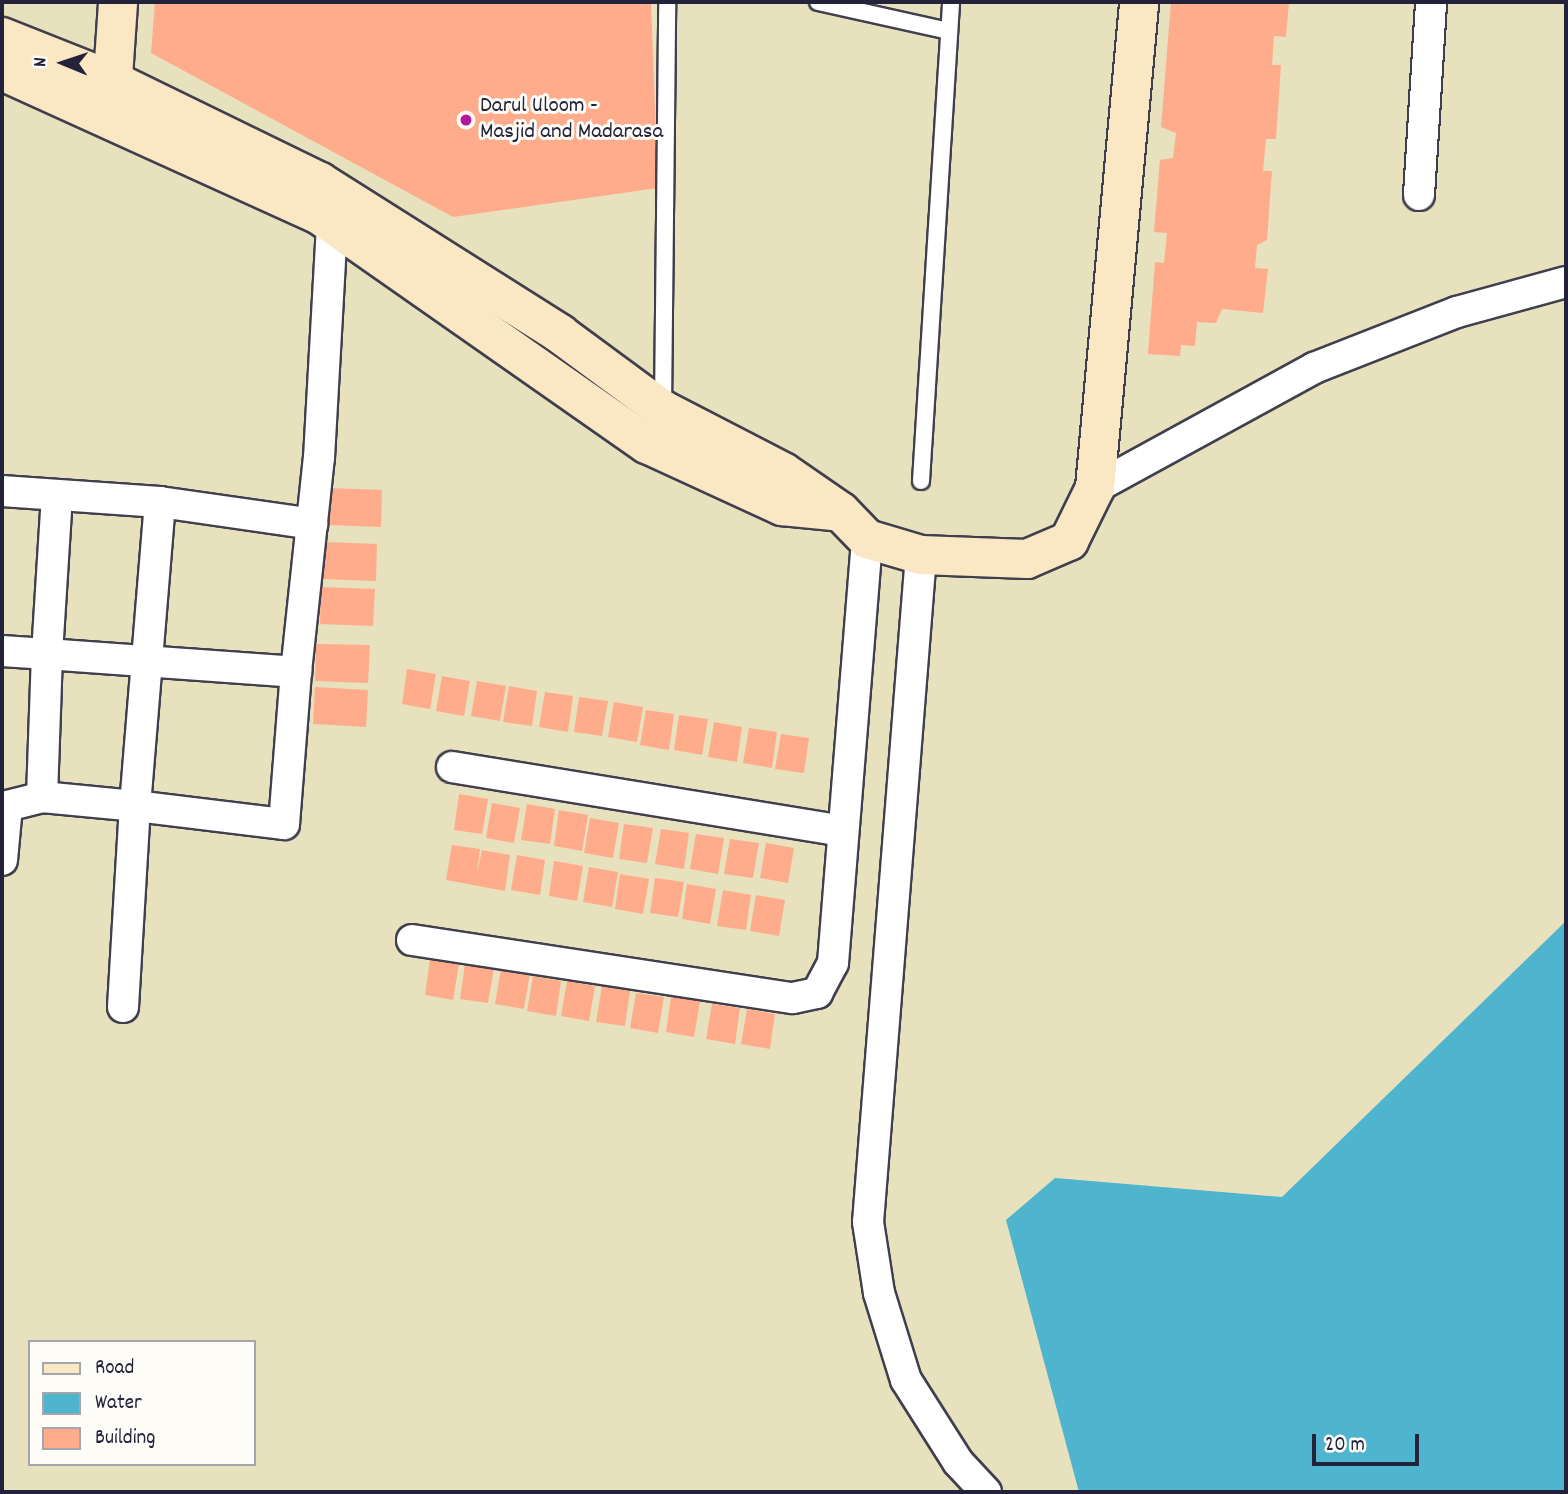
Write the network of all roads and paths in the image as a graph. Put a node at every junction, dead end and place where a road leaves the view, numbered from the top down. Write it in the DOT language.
graph roads {
  1 [pos="118,2"];
  2 [pos="667,2"];
  3 [pos="818,2"];
  4 [pos="950,2"];
  5 [pos="1139,2"];
  6 [pos="1431,2"];
  7 [pos="949,30"];
  8 [pos="2,37"];
  9 [pos="2,71"];
  10 [pos="113,80"];
  11 [pos="111,118"];
  12 [pos="1419,195"];
  13 [pos="332,223"];
  14 [pos="1566,282"];
  15 [pos="663,410"];
  16 [pos="920,481"];
  17 [pos="1095,488"];
  18 [pos="2,491"];
  19 [pos="57,497"];
  20 [pos="160,502"];
  21 [pos="841,512"];
  22 [pos="312,524"];
  23 [pos="867,539"];
  24 [pos="921,555"];
  25 [pos="2,651"];
  26 [pos="47,654"];
  27 [pos="148,660"];
  28 [pos="296,672"];
  29 [pos="452,767"];
  30 [pos="42,797"];
  31 [pos="135,806"];
  32 [pos="844,831"];
  33 [pos="2,860"];
  34 [pos="412,940"];
  35 [pos="123,1007"];
  36 [pos="986,1492"];
  1 -- 10 [label="street"];
  2 -- 15 [label="lane"];
  3 -- 7 [label="lane"];
  4 -- 7 [label="lane"];
  5 -- 17 [label="street"];
  6 -- 12 [label="street"];
  7 -- 16 [label="lane"];
  8 -- 10 [label="street"];
  9 -- 11 [label="street"];
  10 -- 11 [label="street"];
  10 -- 15 [label="street"];
  11 -- 13 [label="street"];
  13 -- 21 [label="street"];
  13 -- 22 [label="street"];
  14 -- 17 [label="street"];
  15 -- 21 [label="street"];
  17 -- 24 [label="street"];
  18 -- 19 [label="street"];
  19 -- 20 [label="street"];
  19 -- 26 [label="street"];
  20 -- 22 [label="street"];
  20 -- 27 [label="street"];
  21 -- 23 [label="street"];
  22 -- 28 [label="street"];
  23 -- 24 [label="street"];
  23 -- 32 [label="street"];
  24 -- 36 [label="street"];
  25 -- 26 [label="street"];
  26 -- 27 [label="street"];
  26 -- 30 [label="street"];
  27 -- 28 [label="street"];
  27 -- 31 [label="street"];
  28 -- 31 [label="street"];
  29 -- 32 [label="street"];
  30 -- 31 [label="street"];
  30 -- 33 [label="street"];
  31 -- 35 [label="street"];
  32 -- 34 [label="street"];
}
